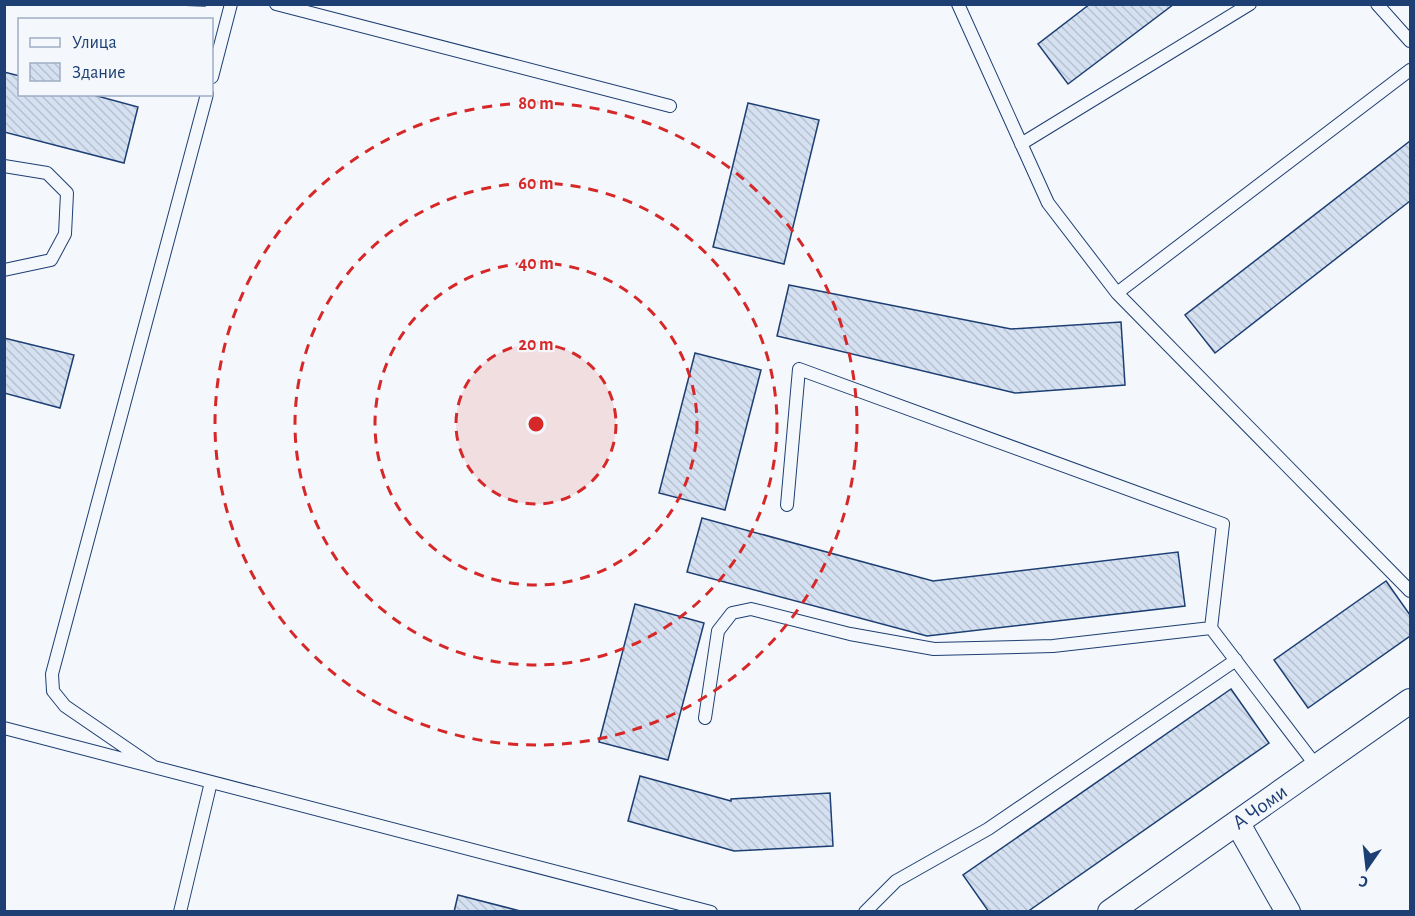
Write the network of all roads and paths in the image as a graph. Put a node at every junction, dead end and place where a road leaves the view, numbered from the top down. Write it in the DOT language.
graph roads {
  1 [pos="231,4"];
  2 [pos="276,4"];
  3 [pos="958,4"];
  4 [pos="1250,4"];
  5 [pos="1377,4"];
  6 [pos="1410,41"];
  7 [pos="1410,70"];
  8 [pos="213,73"];
  9 [pos="206,96"];
  10 [pos="670,106"];
  11 [pos="1021,144"];
  12 [pos="4,166"];
  13 [pos="4,270"];
  14 [pos="1117,294"];
  15 [pos="787,505"];
  16 [pos="1410,591"];
  17 [pos="1211,628"];
  18 [pos="1236,660"];
  19 [pos="1410,701"];
  20 [pos="705,718"];
  21 [pos="4,728"];
  22 [pos="154,767"];
  23 [pos="1317,767"];
  24 [pos="211,782"];
  25 [pos="1238,824"];
  26 [pos="180,912"];
  27 [pos="711,912"];
  28 [pos="865,912"];
  29 [pos="1110,912"];
  30 [pos="1288,912"];
  1 -- 8 [label="lane"];
  2 -- 10 [label="lane"];
  3 -- 11 [label="lane"];
  4 -- 11 [label="lane"];
  5 -- 6 [label="lane"];
  7 -- 14 [label="lane"];
  9 -- 22 [label="lane"];
  11 -- 14 [label="lane"];
  12 -- 13 [label="lane"];
  14 -- 16 [label="lane"];
  15 -- 17 [label="lane"];
  17 -- 18 [label="lane"];
  17 -- 20 [label="lane"];
  18 -- 23 [label="lane"];
  18 -- 28 [label="lane"];
  19 -- 23 [label="street, А Чоми"];
  21 -- 22 [label="lane"];
  22 -- 24 [label="lane"];
  23 -- 25 [label="street, А Чоми"];
  24 -- 26 [label="lane"];
  24 -- 27 [label="lane"];
  25 -- 29 [label="street, А Чоми"];
  25 -- 30 [label="street"];
}
